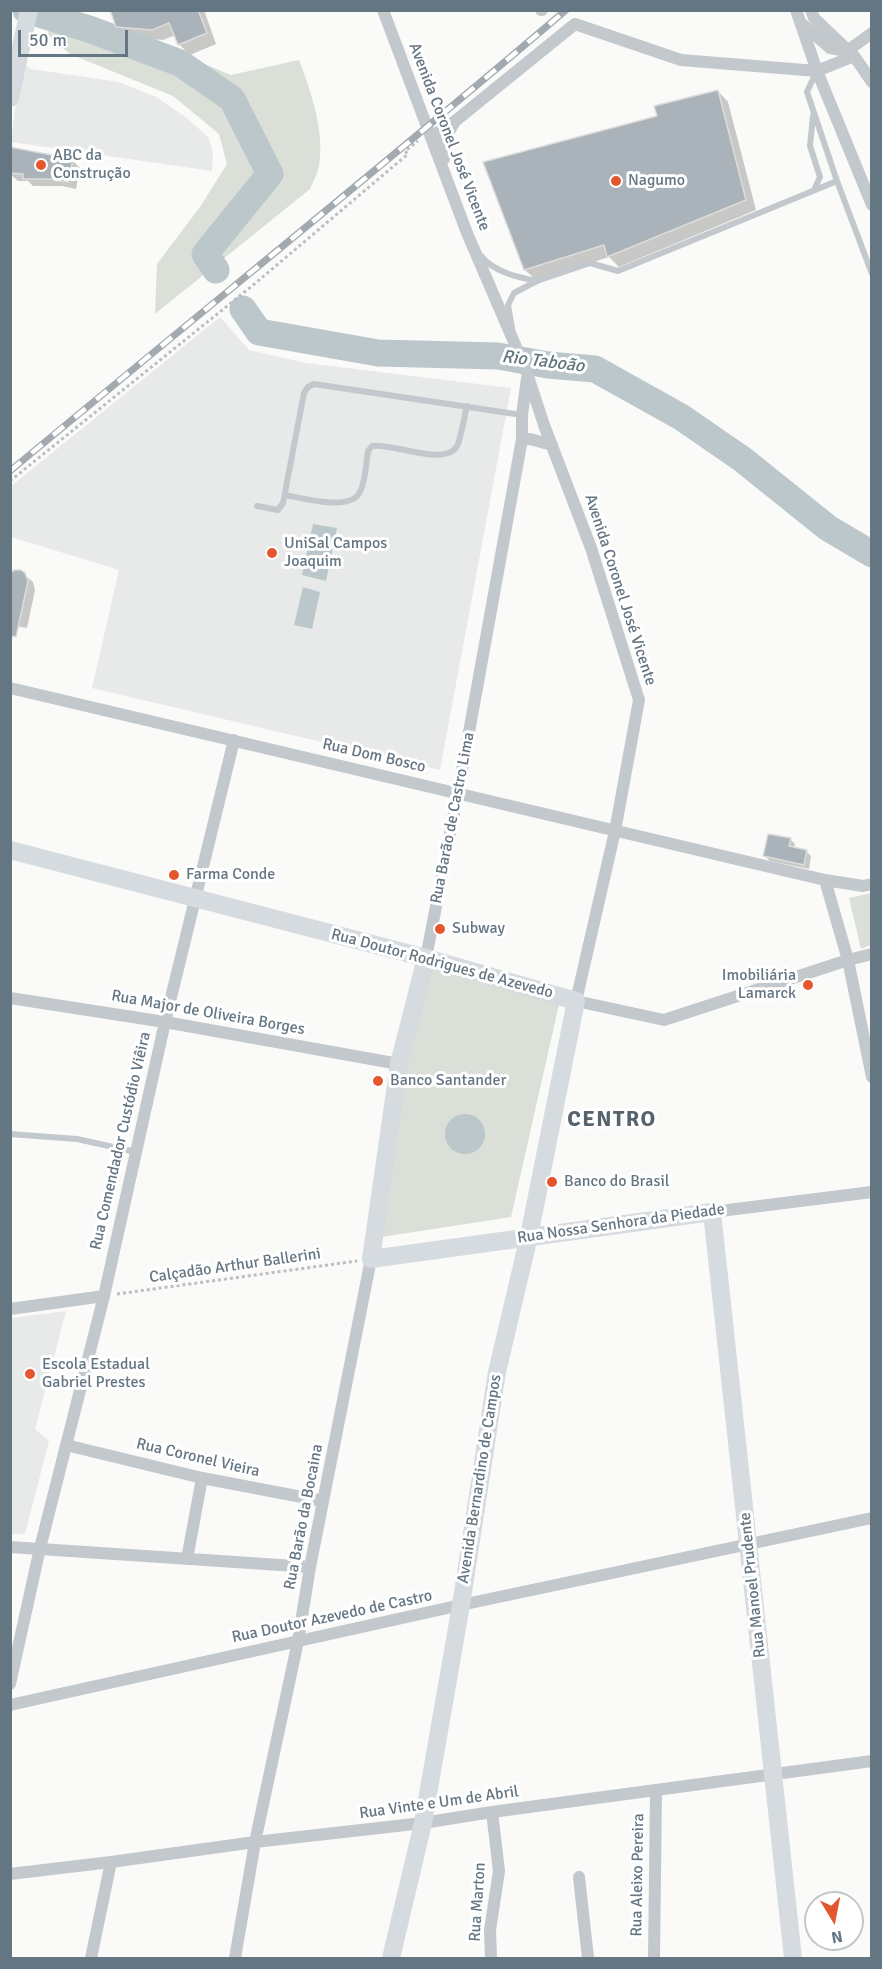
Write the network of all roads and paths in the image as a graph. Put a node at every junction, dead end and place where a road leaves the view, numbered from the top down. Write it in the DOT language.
graph roads {
  1 [pos="29,10"];
  2 [pos="383,10"];
  3 [pos="811,10"];
  4 [pos="798,16"];
  5 [pos="872,33"];
  6 [pos="851,53"];
  7 [pos="817,71"];
  8 [pos="872,82"];
  9 [pos="10,98"];
  10 [pos="813,112"];
  11 [pos="454,122"];
  12 [pos="432,136"];
  13 [pos="837,182"];
  14 [pos="449,186"];
  15 [pos="814,190"];
  16 [pos="872,205"];
  17 [pos="473,248"];
  18 [pos="872,274"];
  19 [pos="537,281"];
  20 [pos="515,340"];
  21 [pos="527,373"];
  22 [pos="467,406"];
  23 [pos="522,415"];
  24 [pos="544,425"];
  25 [pos="522,439"];
  26 [pos="552,445"];
  27 [pos="10,481"];
  28 [pos="285,495"];
  29 [pos="257,506"];
  30 [pos="10,688"];
  31 [pos="234,740"];
  32 [pos="458,793"];
  33 [pos="615,831"];
  34 [pos="10,850"];
  35 [pos="825,880"];
  36 [pos="872,884"];
  37 [pos="194,899"];
  38 [pos="872,954"];
  39 [pos="426,958"];
  40 [pos="848,960"];
  41 [pos="10,998"];
  42 [pos="576,1001"];
  43 [pos="165,1022"];
  44 [pos="399,1064"];
  45 [pos="872,1077"];
  46 [pos="10,1134"];
  47 [pos="136,1152"];
  48 [pos="872,1192"];
  49 [pos="712,1212"];
  50 [pos="529,1236"];
  51 [pos="371,1259"];
  52 [pos="104,1296"];
  53 [pos="10,1309"];
  54 [pos="66,1444"];
  55 [pos="202,1478"];
  56 [pos="323,1501"];
  57 [pos="872,1518"];
  58 [pos="748,1544"];
  59 [pos="10,1547"];
  60 [pos="40,1548"];
  61 [pos="187,1559"];
  62 [pos="310,1567"];
  63 [pos="460,1605"];
  64 [pos="298,1641"];
  65 [pos="10,1684"];
  66 [pos="10,1705"];
  67 [pos="872,1761"];
  68 [pos="772,1773"];
  69 [pos="656,1791"];
  70 [pos="492,1812"];
  71 [pos="423,1823"];
  72 [pos="255,1842"];
  73 [pos="111,1862"];
  74 [pos="10,1874"];
  75 [pos="579,1878"];
  76 [pos="91,1959"];
  77 [pos="235,1959"];
  78 [pos="391,1959"];
  79 [pos="491,1959"];
  80 [pos="588,1959"];
  81 [pos="654,1959"];
  82 [pos="793,1959"];
  1 -- 9 [label="street"];
  2 -- 12 [label="street, Avenida Coronel José Vicente"];
  3 -- 6 [label="street"];
  4 -- 6 [label="street"];
  4 -- 7 [label="street"];
  5 -- 6 [label="street"];
  6 -- 7 [label="street"];
  6 -- 8 [label="street"];
  7 -- 10 [label="lane"];
  7 -- 11 [label="street"];
  7 -- 16 [label="street"];
  10 -- 13 [label="lane"];
  10 -- 15 [label="lane"];
  11 -- 12 [label="street"];
  11 -- 14 [label="street"];
  12 -- 14 [label="street, Avenida Coronel José Vicente"];
  12 -- 27 [label="path"];
  13 -- 15 [label="lane"];
  13 -- 18 [label="lane"];
  14 -- 17 [label="street, Avenida Coronel José Vicente"];
  15 -- 19 [label="lane"];
  17 -- 19 [label="lane"];
  17 -- 20 [label="street, Avenida Coronel José Vicente"];
  19 -- 20 [label="lane"];
  20 -- 21 [label="street, Avenida Coronel José Vicente"];
  21 -- 23 [label="street, Rua Barão de Castro Lima"];
  21 -- 24 [label="street, Avenida Coronel José Vicente"];
  22 -- 23 [label="lane"];
  22 -- 28 [label="lane"];
  22 -- 28 [label="lane"];
  23 -- 24 [label="street"];
  23 -- 25 [label="street, Rua Barão de Castro Lima"];
  24 -- 26 [label="street, Avenida Coronel José Vicente"];
  25 -- 26 [label="street"];
  25 -- 32 [label="street, Rua Barão de Castro Lima"];
  26 -- 33 [label="street, Avenida Coronel José Vicente"];
  28 -- 29 [label="lane"];
  30 -- 31 [label="street, Rua Dom Bosco"];
  31 -- 32 [label="street, Rua Dom Bosco"];
  31 -- 37 [label="street, Rua Comendador Custódio Viêira"];
  32 -- 33 [label="street, Rua Dom Bosco"];
  32 -- 39 [label="street, Rua Barão de Castro Lima"];
  33 -- 35 [label="street, Rua Dom Bosco"];
  33 -- 42 [label="street, Avenida Coronel José Vicente"];
  34 -- 37 [label="street, Rua Doutor Rodrigues de Azevedo"];
  35 -- 36 [label="street, Rua Dom Bosco"];
  35 -- 40 [label="street"];
  37 -- 39 [label="street, Rua Doutor Rodrigues de Azevedo"];
  37 -- 43 [label="street, Rua Comendador Custódio Viêira"];
  38 -- 40 [label="street, Rua Doutor Rodrigues de Azevedo"];
  39 -- 42 [label="street, Rua Doutor Rodrigues de Azevedo"];
  39 -- 44 [label="street, Rua Barão de Castro Lima"];
  40 -- 42 [label="street, Rua Doutor Rodrigues de Azevedo"];
  40 -- 45 [label="street"];
  41 -- 43 [label="street, Rua Major de Oliveira Borges"];
  42 -- 50 [label="street, Avenida Bernardino de Campos"];
  43 -- 44 [label="street, Rua Major de Oliveira Borges"];
  43 -- 47 [label="street, Rua Comendador Custódio Viêira"];
  44 -- 51 [label="street, Rua Barão de Castro Lima"];
  46 -- 47 [label="lane"];
  47 -- 52 [label="street, Rua Comendador Custódio Viêira"];
  48 -- 49 [label="street, Rua Nossa Senhora da Piedade"];
  49 -- 50 [label="street, Rua Nossa Senhora da Piedade"];
  49 -- 58 [label="street, Rua Manoel Prudente"];
  50 -- 51 [label="street, Rua Nossa Senhora da Piedade"];
  50 -- 63 [label="street, Avenida Bernardino de Campos"];
  51 -- 52 [label="path, Calçadão Arthur Ballerini"];
  51 -- 56 [label="street, Rua Barão da Bocaina"];
  52 -- 53 [label="street"];
  52 -- 54 [label="street, Rua Comendador Custódio Viêira"];
  54 -- 55 [label="street, Rua Coronel Vieira"];
  54 -- 60 [label="street, Rua Comendador Custódio Viêira"];
  55 -- 56 [label="street, Rua Coronel Vieira"];
  55 -- 61 [label="street"];
  56 -- 62 [label="street, Rua Barão da Bocaina"];
  57 -- 58 [label="street, Rua Doutor Azevedo de Castro"];
  58 -- 63 [label="street, Rua Doutor Azevedo de Castro"];
  58 -- 68 [label="street, Rua Manoel Prudente"];
  59 -- 60 [label="street"];
  60 -- 61 [label="street"];
  60 -- 65 [label="street, Rua Comendador Custódio Viêira"];
  61 -- 62 [label="street"];
  62 -- 64 [label="street, Rua Barão da Bocaina"];
  63 -- 64 [label="street, Rua Doutor Azevedo de Castro"];
  63 -- 71 [label="street, Avenida Bernardino de Campos"];
  64 -- 66 [label="street, Rua Doutor Azevedo de Castro"];
  64 -- 72 [label="street, Rua Barão da Bocaina"];
  67 -- 68 [label="street, Rua Vinte e Um de Abril"];
  68 -- 69 [label="street, Rua Vinte e Um de Abril"];
  68 -- 82 [label="street, Rua Manoel Prudente"];
  69 -- 70 [label="street, Rua Vinte e Um de Abril"];
  69 -- 81 [label="street, Rua Aleixo Pereira"];
  70 -- 71 [label="street, Rua Vinte e Um de Abril"];
  70 -- 79 [label="street, Rua Marton"];
  71 -- 72 [label="street, Rua Vinte e Um de Abril"];
  71 -- 78 [label="street, Avenida Bernardino de Campos"];
  72 -- 73 [label="street, Rua Vinte e Um de Abril"];
  72 -- 77 [label="street, Rua Barão da Bocaina"];
  73 -- 74 [label="street, Rua Vinte e Um de Abril"];
  73 -- 76 [label="street"];
  75 -- 80 [label="street"];
}
